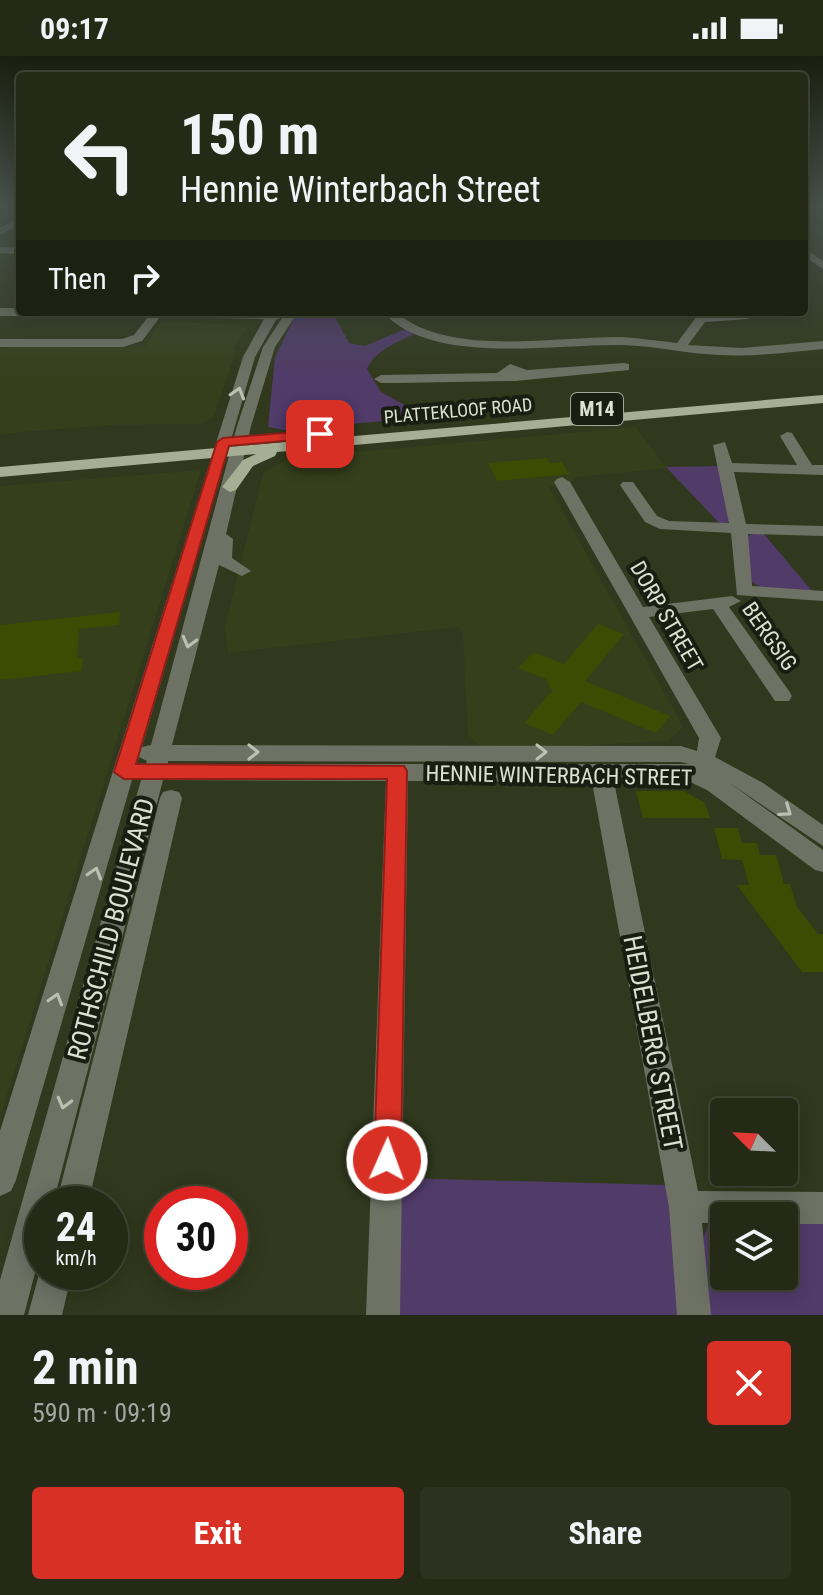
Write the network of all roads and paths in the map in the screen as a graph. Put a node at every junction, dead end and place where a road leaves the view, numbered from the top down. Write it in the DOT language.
graph roads {
  1 [pos="155,316"];
  2 [pos="212,316"];
  3 [pos="392,316"];
  4 [pos="736,316"];
  5 [pos="270,321"];
  6 [pos="0,343"];
  7 [pos="496,343"];
  8 [pos="823,345"];
  9 [pos="681,346"];
  10 [pos="624,367"];
  11 [pos="512,372"];
  12 [pos="381,379"];
  13 [pos="823,390"];
  14 [pos="823,399"];
  15 [pos="787,436"];
  16 [pos="305,444"];
  17 [pos="239,445"];
  18 [pos="720,445"];
  19 [pos="222,447"];
  20 [pos="0,461"];
  21 [pos="727,467"];
  22 [pos="815,470"];
  23 [pos="0,472"];
  24 [pos="562,482"];
  25 [pos="628,485"];
  26 [pos="230,487"];
  27 [pos="224,512"];
  28 [pos="739,529"];
  29 [pos="823,531"];
  30 [pos="242,571"];
  31 [pos="743,591"];
  32 [pos="823,596"];
  33 [pos="719,605"];
  34 [pos="637,613"];
  35 [pos="782,696"];
  36 [pos="699,767"];
  37 [pos="148,769"];
  38 [pos="397,771"];
  39 [pos="601,773"];
  40 [pos="823,837"];
  41 [pos="823,863"];
  42 [pos="0,1180"];
  43 [pos="75,1186"];
  44 [pos="685,1207"];
  45 [pos="823,1208"];
  46 [pos="51,1290"];
  47 [pos="7,1315"];
  48 [pos="45,1315"];
  49 [pos="383,1315"];
  50 [pos="694,1315"];
  1 -- 6 [label="street"];
  2 -- 5 [label="street"];
  3 -- 7 [label="street"];
  4 -- 9 [label="street"];
  5 -- 17 [label="street, ROTHSCHILD BOULEVARD"];
  19 -- 5 [label="street, ROTHSCHILD BOULEVARD, one-way"];
  7 -- 9 [label="street"];
  7 -- 11 [label="street"];
  8 -- 9 [label="street"];
  10 -- 11 [label="street"];
  11 -- 12 [label="street"];
  13 -- 17 [label="main road, PLATTEKLOOF ROAD / M14"];
  14 -- 16 [label="main road, PLATTEKLOOF ROAD / M14"];
  15 -- 22 [label="street"];
  16 -- 17 [label="main road, PLATTEKLOOF ROAD / M14"];
  16 -- 26 [label="main road"];
  17 -- 19 [label="main road, PLATTEKLOOF ROAD / M14"];
  17 -- 26 [label="street, ROTHSCHILD BOULEVARD"];
  18 -- 21 [label="street"];
  19 -- 20 [label="main road, PLATTEKLOOF ROAD / M14"];
  19 -- 23 [label="main road, PLATTEKLOOF ROAD / M14"];
  19 -- 37 [label="street, ROTHSCHILD BOULEVARD"];
  21 -- 22 [label="street"];
  21 -- 28 [label="street"];
  24 -- 34 [label="street, DORP STREET"];
  25 -- 28 [label="street"];
  26 -- 27 [label="street, ROTHSCHILD BOULEVARD"];
  27 -- 30 [label="street"];
  27 -- 37 [label="street, ROTHSCHILD BOULEVARD, one-way"];
  28 -- 29 [label="street"];
  28 -- 31 [label="street"];
  31 -- 32 [label="street"];
  31 -- 33 [label="street"];
  33 -- 34 [label="street"];
  33 -- 35 [label="street, BERGSIG"];
  34 -- 36 [label="street, DORP STREET"];
  37 -- 36 [label="street, HENNIE WINTERBACH STREET, one-way"];
  36 -- 39 [label="street, HENNIE WINTERBACH STREET"];
  36 -- 40 [label="street, HENNIE WINTERBACH STREET, one-way"];
  36 -- 41 [label="street, HENNIE WINTERBACH STREET"];
  37 -- 38 [label="street, HENNIE WINTERBACH STREET"];
  42 -- 37 [label="street, ROTHSCHILD BOULEVARD, one-way"];
  37 -- 43 [label="street"];
  37 -- 47 [label="street, ROTHSCHILD BOULEVARD, one-way"];
  38 -- 39 [label="street, HENNIE WINTERBACH STREET"];
  38 -- 49 [label="street"];
  39 -- 44 [label="street, HEIDELBERG STREET"];
  44 -- 45 [label="street"];
  44 -- 50 [label="street, HEIDELBERG STREET"];
  46 -- 48 [label="street"];
}
